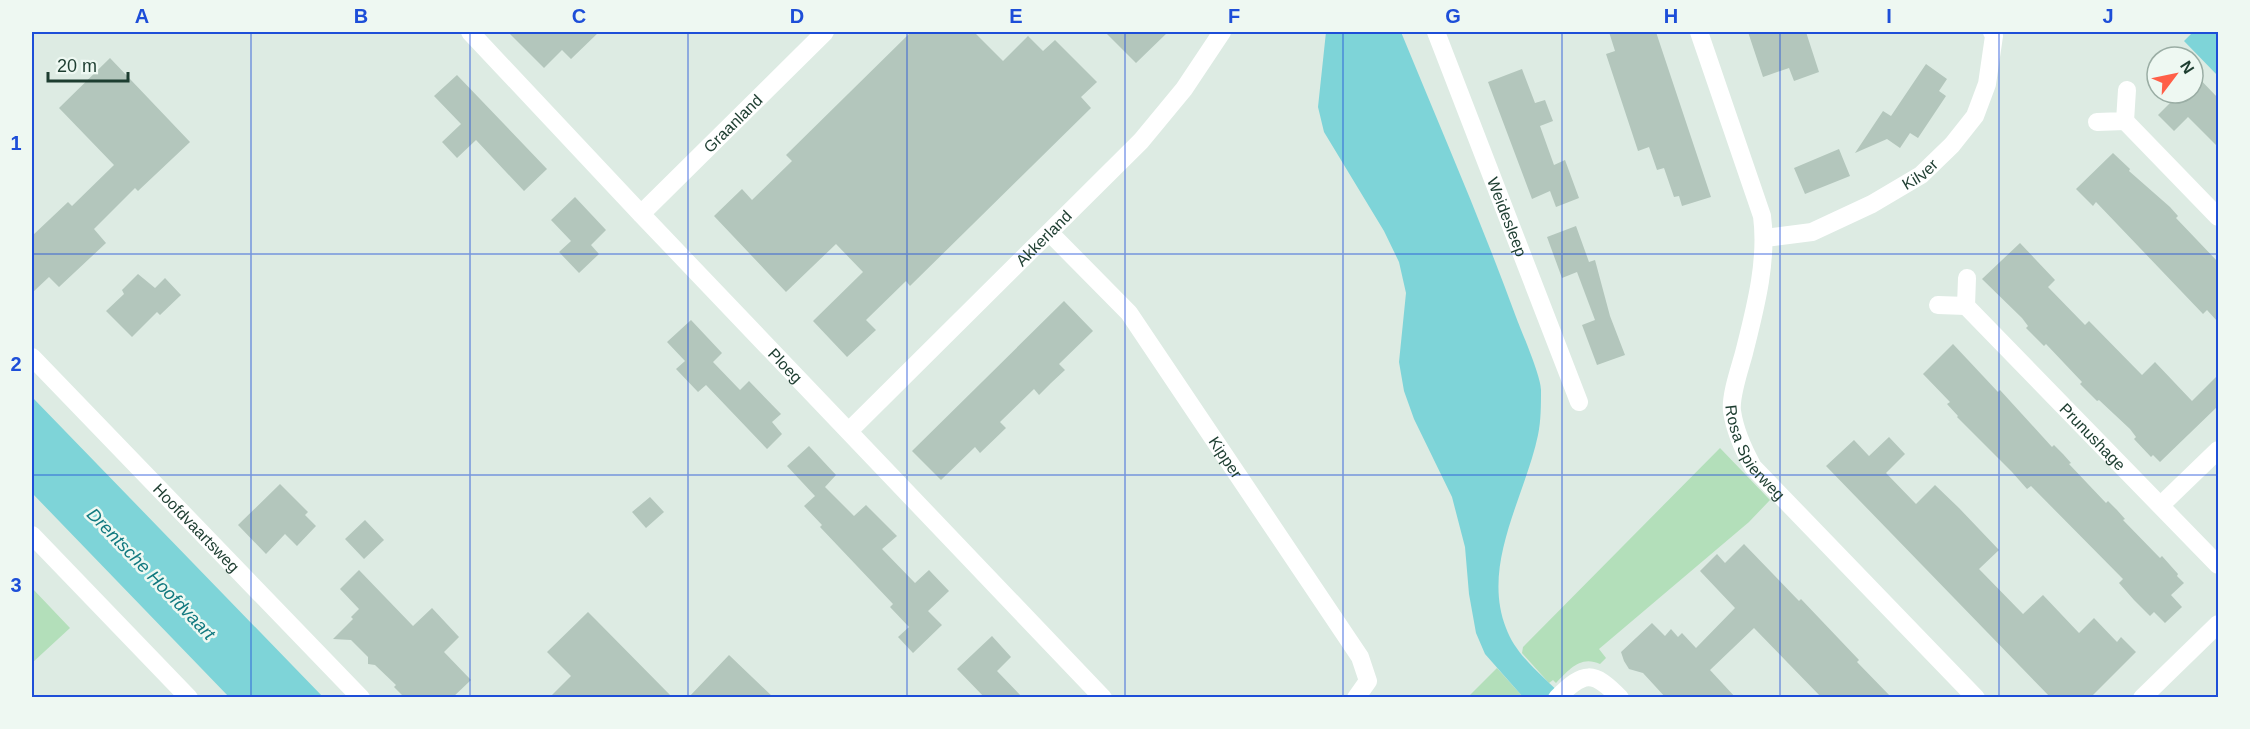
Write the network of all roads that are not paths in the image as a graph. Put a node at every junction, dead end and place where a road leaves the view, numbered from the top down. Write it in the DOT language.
graph roads {
  1 [pos="470,32"];
  2 [pos="825,32"];
  3 [pos="1222,32"];
  4 [pos="1436,32"];
  5 [pos="1699,32"];
  6 [pos="1992,32"];
  7 [pos="2127,90"];
  8 [pos="2097,122"];
  9 [pos="2125,122"];
  10 [pos="641,214"];
  11 [pos="2218,217"];
  12 [pos="1050,233"];
  13 [pos="1765,238"];
  14 [pos="1967,278"];
  15 [pos="1938,304"];
  16 [pos="1966,306"];
  17 [pos="32,357"];
  18 [pos="1579,402"];
  19 [pos="849,431"];
  20 [pos="2218,450"];
  21 [pos="2161,505"];
  22 [pos="32,535"];
  23 [pos="2218,565"];
  24 [pos="2218,624"];
  25 [pos="1559,695"];
  26 [pos="189,698"];
  27 [pos="361,698"];
  28 [pos="1103,698"];
  29 [pos="1356,698"];
  30 [pos="1620,698"];
  31 [pos="1976,698"];
  32 [pos="2142,698"];
  1 -- 10 [label="street, Ploeg"];
  2 -- 10 [label="street, Graanland"];
  3 -- 12 [label="street, Akkerland"];
  4 -- 18 [label="street, Weidesleep"];
  5 -- 13 [label="street, Rosa Spierweg"];
  6 -- 13 [label="street, Kilver"];
  7 -- 9 [label="street"];
  8 -- 9 [label="street"];
  9 -- 11 [label="street"];
  10 -- 19 [label="street, Ploeg"];
  12 -- 19 [label="street, Akkerland"];
  12 -- 29 [label="street, Kipper"];
  13 -- 31 [label="street, Rosa Spierweg"];
  14 -- 16 [label="street"];
  15 -- 16 [label="street"];
  16 -- 21 [label="street, Prunushage"];
  17 -- 27 [label="street, Hoofdvaartsweg"];
  19 -- 28 [label="street, Ploeg"];
  20 -- 21 [label="street"];
  21 -- 23 [label="street, Prunushage"];
  22 -- 26 [label="street"];
  24 -- 32 [label="street"];
  25 -- 30 [label="street"];
}
